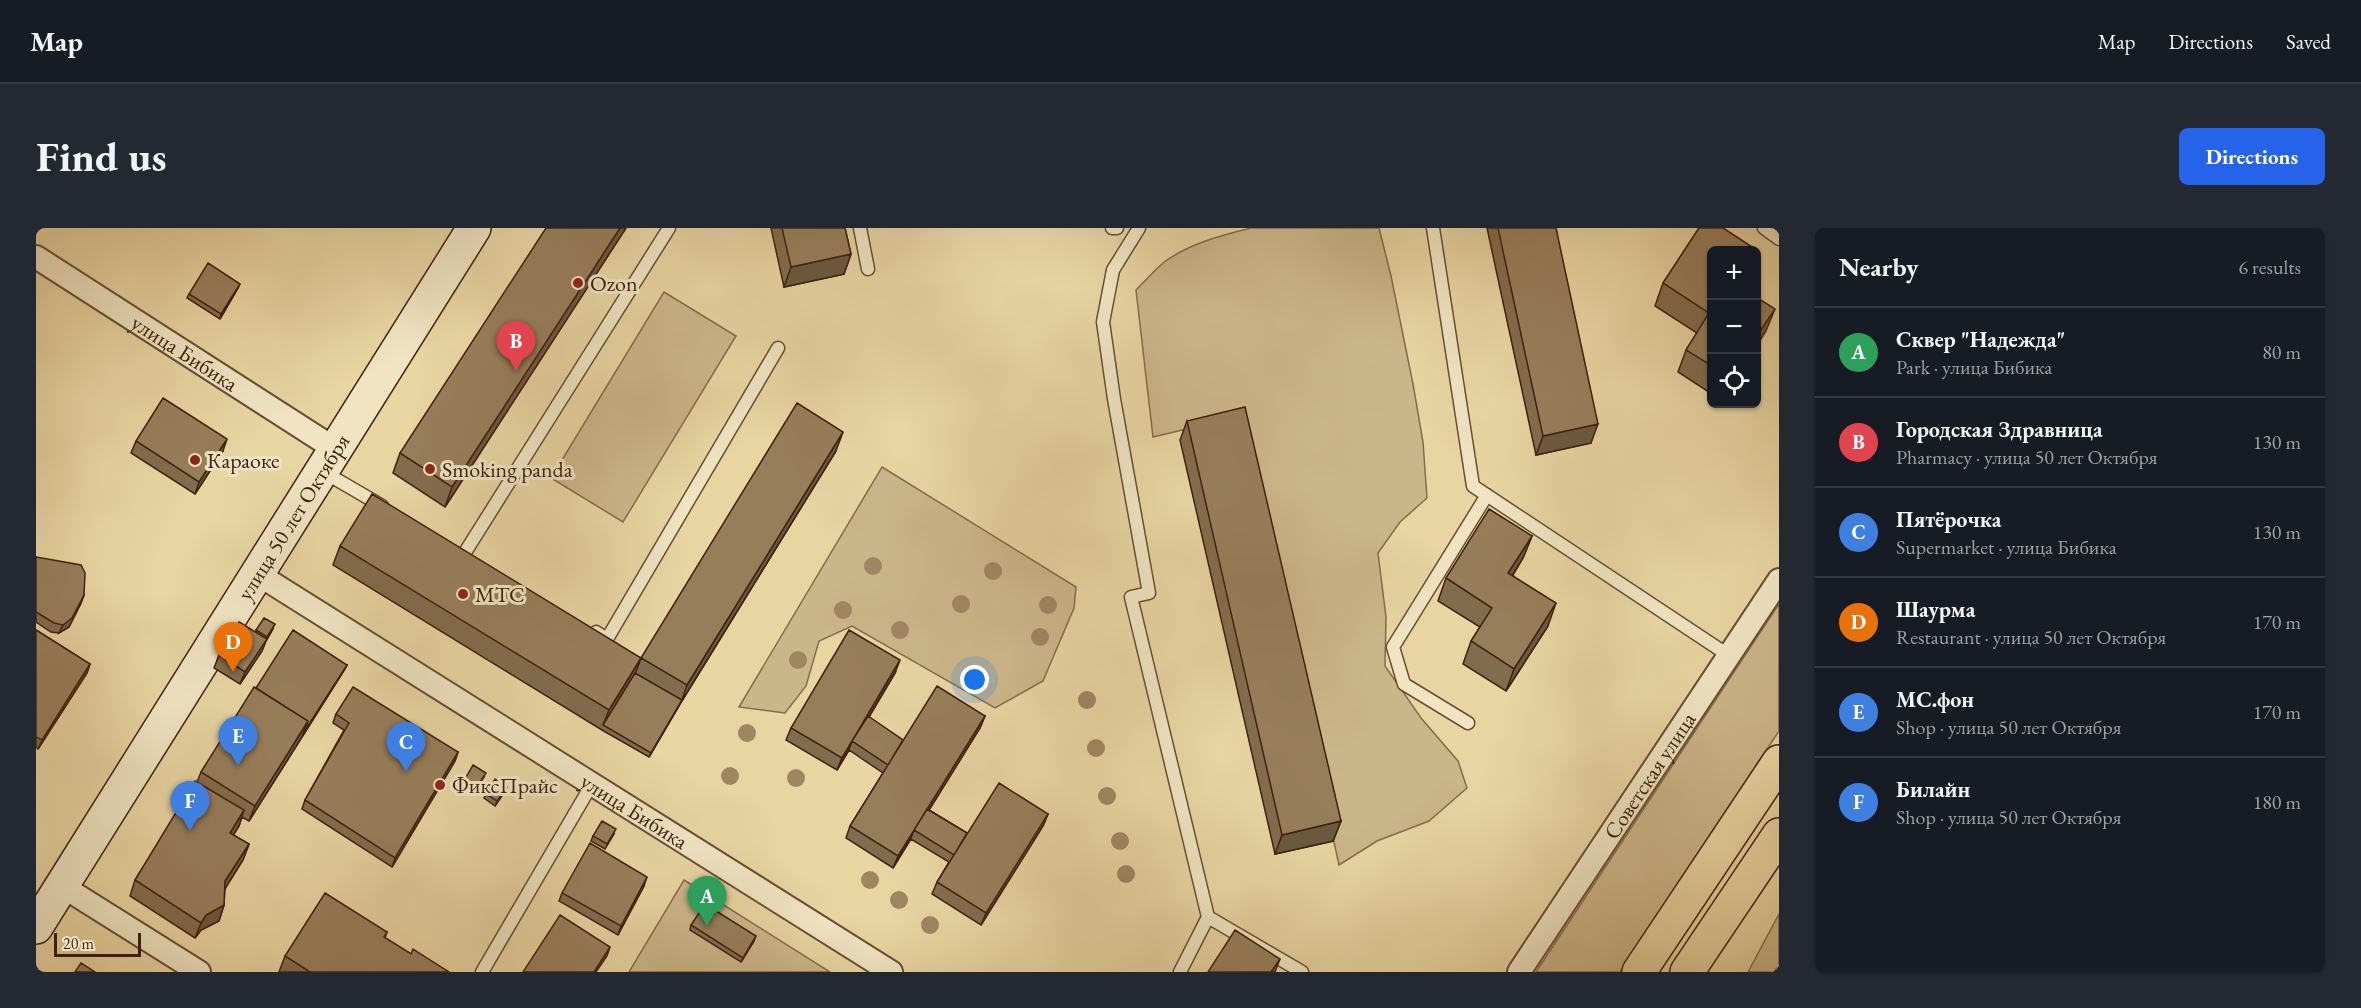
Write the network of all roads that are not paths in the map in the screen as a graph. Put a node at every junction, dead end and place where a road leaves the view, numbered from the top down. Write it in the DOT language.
graph roads {
  1 [pos="474,228"];
  2 [pos="669,228"];
  3 [pos="860,228"];
  4 [pos="1112,228"];
  5 [pos="1117,228"];
  6 [pos="1139,228"];
  7 [pos="1433,228"];
  8 [pos="1764,228"];
  9 [pos="1779,239"];
  10 [pos="36,257"];
  11 [pos="868,268"];
  12 [pos="778,348"];
  13 [pos="328,460"];
  14 [pos="1487,495"];
  15 [pos="394,513"];
  16 [pos="464,554"];
  17 [pos="256,573"];
  18 [pos="1779,580"];
  19 [pos="581,623"];
  20 [pos="1728,655"];
  21 [pos="1468,723"];
  22 [pos="1779,762"];
  23 [pos="592,784"];
  24 [pos="1779,835"];
  25 [pos="62,886"];
  26 [pos="1209,917"];
  27 [pos="36,927"];
  28 [pos="199,972"];
  29 [pos="482,972"];
  30 [pos="891,972"];
  31 [pos="1180,972"];
  32 [pos="1302,972"];
  33 [pos="1519,972"];
  34 [pos="1639,972"];
  35 [pos="1687,972"];
  1 -- 13 [label="main road, улица 50 лет Октября"];
  2 -- 16 [label="lane"];
  3 -- 11 [label="lane"];
  4 -- 5 [label="lane"];
  6 -- 26 [label="lane"];
  7 -- 14 [label="lane"];
  8 -- 9 [label="lane"];
  10 -- 13 [label="street, улица Бибика"];
  12 -- 19 [label="lane"];
  13 -- 15 [label="lane"];
  13 -- 17 [label="main road, улица 50 лет Октября"];
  14 -- 20 [label="lane"];
  14 -- 21 [label="lane"];
  17 -- 23 [label="street, улица Бибика"];
  17 -- 25 [label="main road, улица 50 лет Октября"];
  18 -- 20 [label="street, Советская улица"];
  20 -- 33 [label="street, Советская улица"];
  22 -- 34 [label="highway"];
  23 -- 29 [label="lane"];
  23 -- 30 [label="street, улица Бибика"];
  24 -- 35 [label="highway"];
  25 -- 27 [label="main road, улица 50 лет Октября"];
  25 -- 28 [label="street"];
  26 -- 31 [label="lane"];
  26 -- 32 [label="lane"];
}
